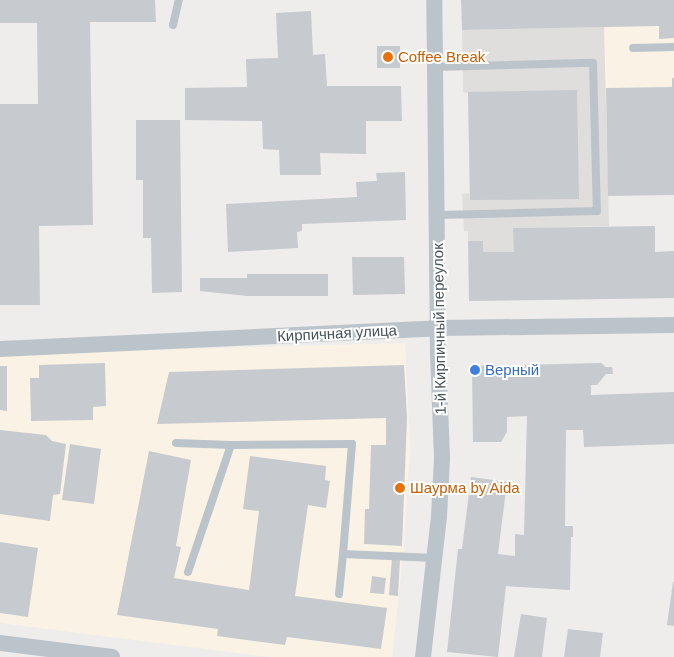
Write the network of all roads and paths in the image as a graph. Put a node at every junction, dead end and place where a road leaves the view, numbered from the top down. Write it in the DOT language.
graph roads {
  1 [pos="179,0"];
  2 [pos="434,0"];
  3 [pos="172,25"];
  4 [pos="674,47"];
  5 [pos="633,48"];
  6 [pos="435,67"];
  7 [pos="438,215"];
  8 [pos="674,325"];
  9 [pos="438,328"];
  10 [pos="0,349"];
  11 [pos="176,443"];
  12 [pos="232,445"];
  13 [pos="343,554"];
  14 [pos="435,558"];
  15 [pos="188,572"];
  16 [pos="339,594"];
  17 [pos="0,642"];
  18 [pos="72,654"];
  19 [pos="112,657"];
  20 [pos="423,657"];
  1 -- 3 [label="lane"];
  2 -- 6 [label="street, 1-й Кирпичный переулок"];
  4 -- 5 [label="lane"];
  6 -- 7 [label="street, 1-й Кирпичный переулок"];
  6 -- 7 [label="lane"];
  7 -- 9 [label="street, 1-й Кирпичный переулок"];
  8 -- 9 [label="street, Кирпичная улица"];
  9 -- 10 [label="street, Кирпичная улица"];
  9 -- 14 [label="street, 1-й Кирпичный переулок"];
  11 -- 12 [label="lane"];
  12 -- 13 [label="lane"];
  12 -- 15 [label="lane"];
  13 -- 14 [label="lane"];
  13 -- 16 [label="lane"];
  14 -- 20 [label="street, 1-й Кирпичный переулок"];
  17 -- 18 [label="street"];
  18 -- 19 [label="street"];
}
